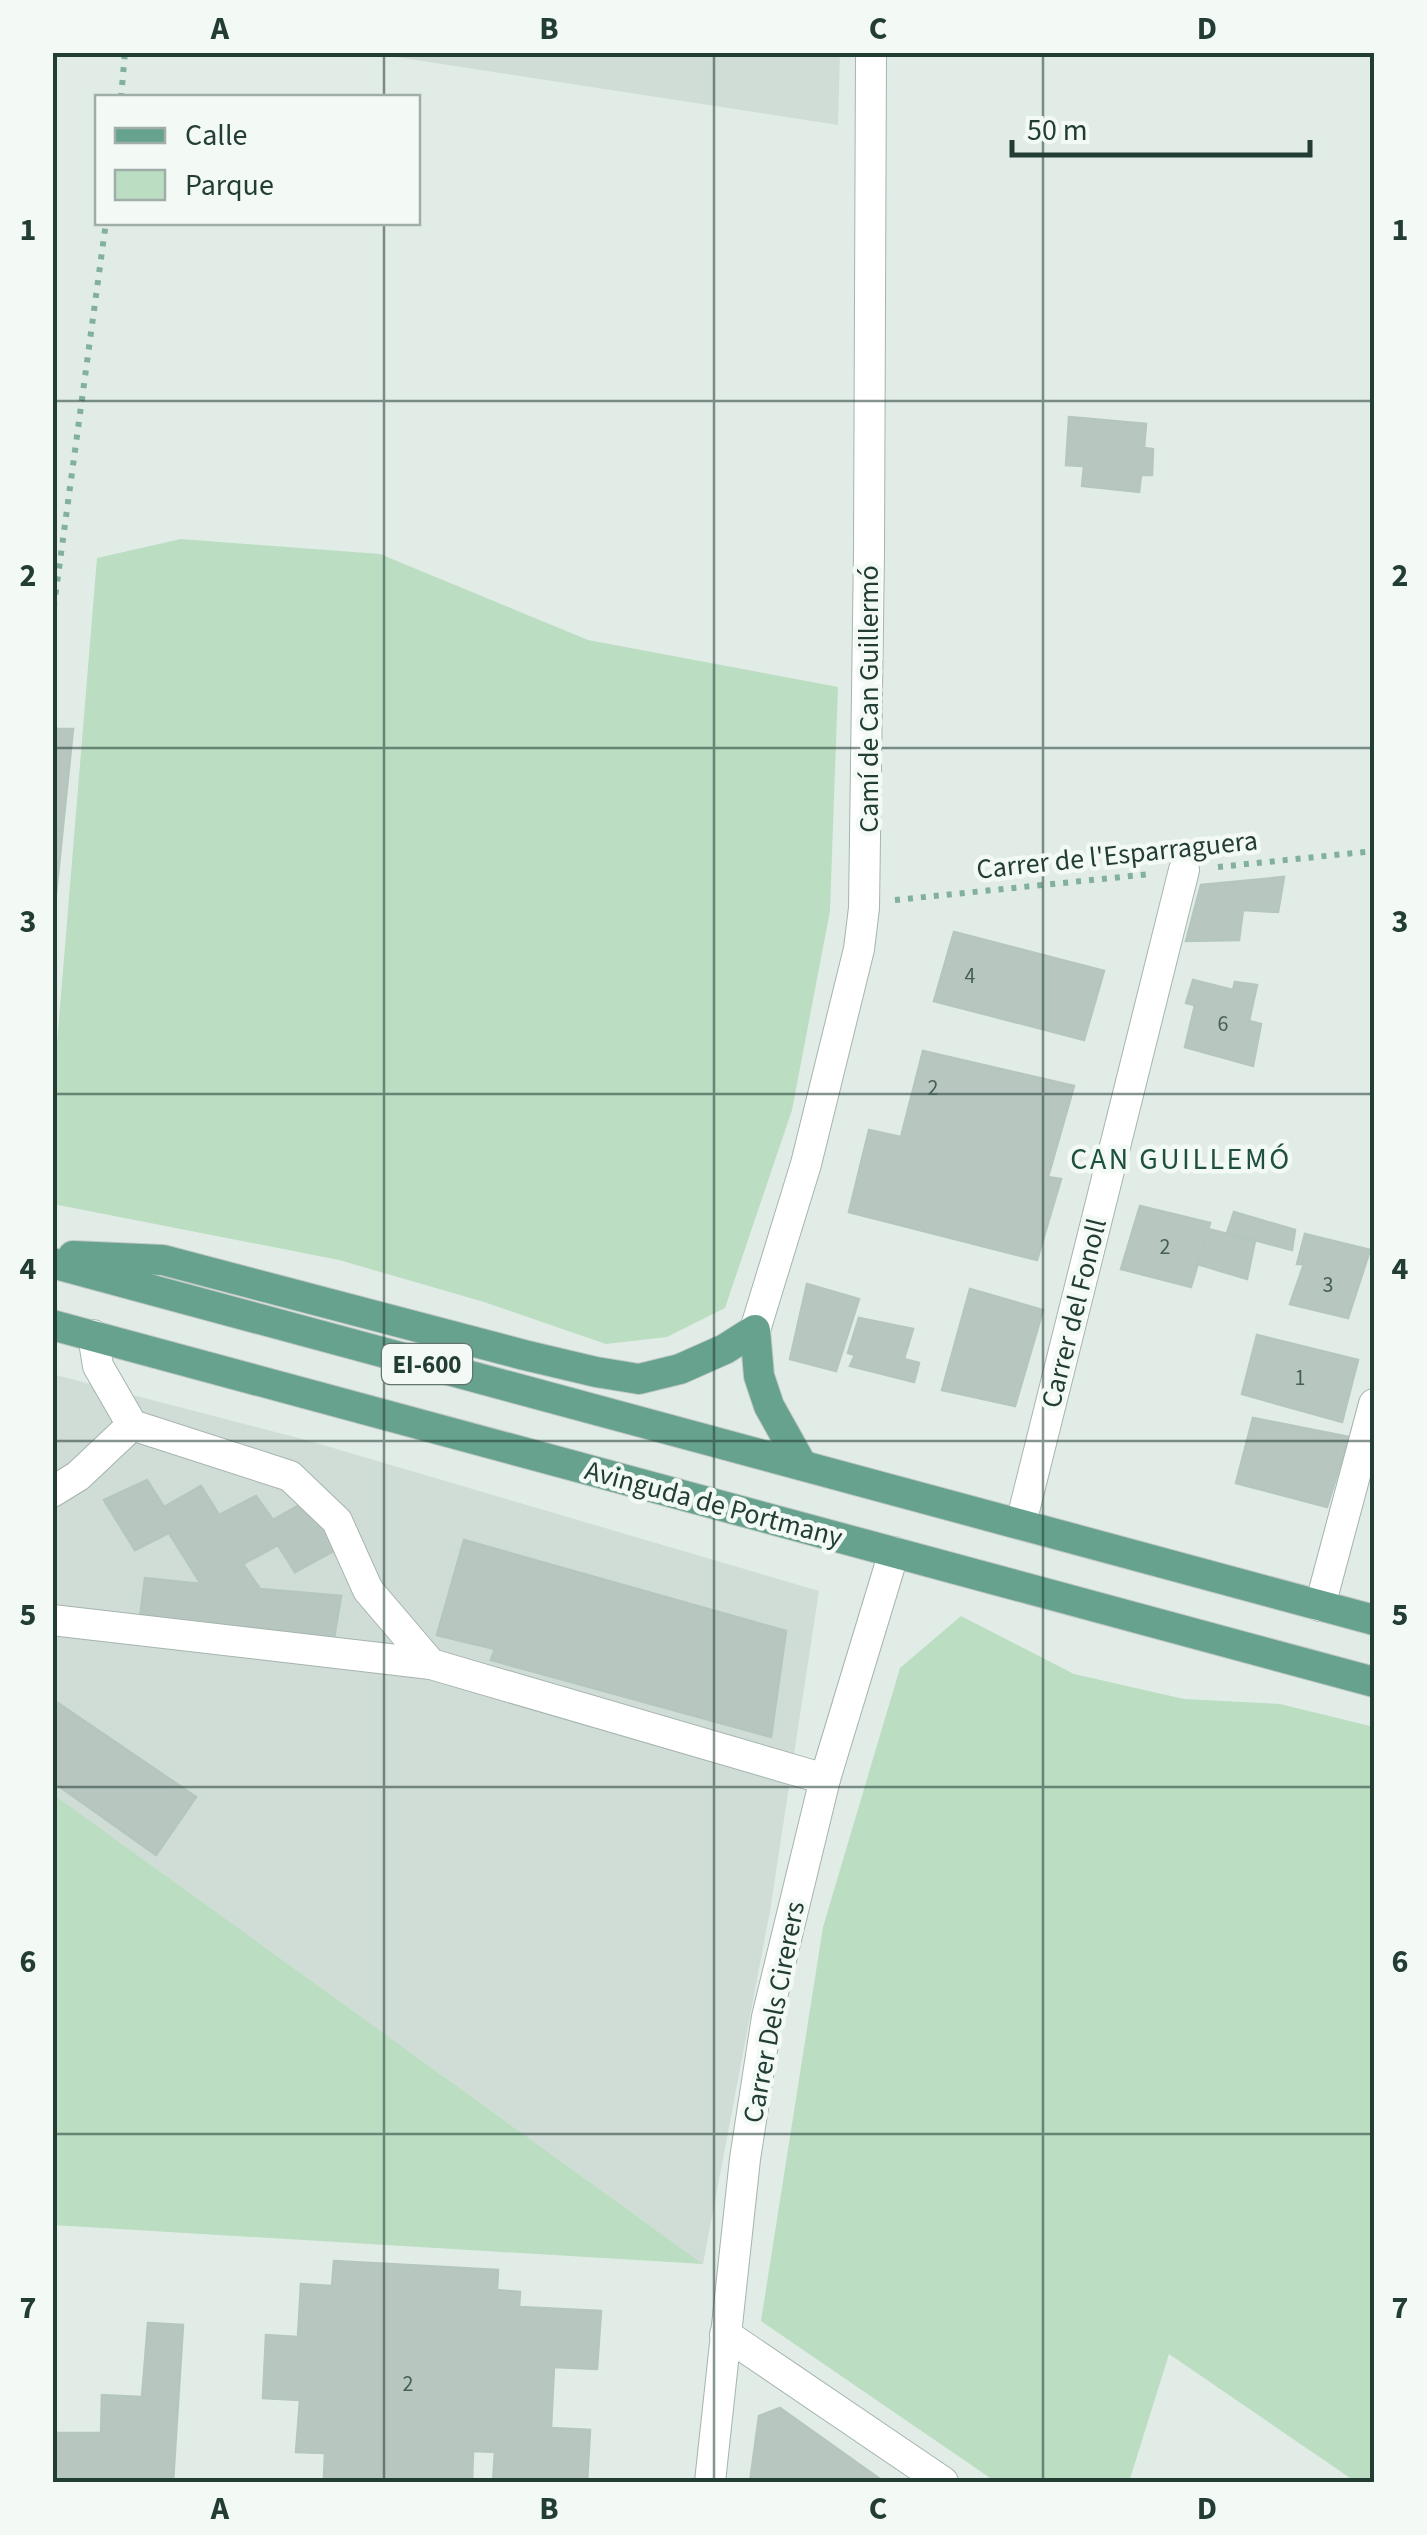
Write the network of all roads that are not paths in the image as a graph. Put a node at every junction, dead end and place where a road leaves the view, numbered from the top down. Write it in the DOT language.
graph roads {
  1 [pos="871,52"];
  2 [pos="1184,870"];
  3 [pos="52,1255"];
  4 [pos="52,1263"];
  5 [pos="52,1325"];
  6 [pos="755,1330"];
  7 [pos="93,1336"];
  8 [pos="1374,1404"];
  9 [pos="132,1425"];
  10 [pos="802,1465"];
  11 [pos="52,1492"];
  12 [pos="1021,1523"];
  13 [pos="894,1552"];
  14 [pos="1320,1606"];
  15 [pos="52,1620"];
  16 [pos="1374,1620"];
  17 [pos="431,1664"];
  18 [pos="1374,1682"];
  19 [pos="825,1779"];
  20 [pos="724,2334"];
  21 [pos="709,2482"];
  22 [pos="943,2482"];
  1 -- 6 [label="street, Camí de Can Guillermó"];
  2 -- 12 [label="street, Carrer del Fonoll"];
  3 -- 6 [label="main road"];
  4 -- 10 [label="main road, EI-600"];
  5 -- 7 [label="main road, Avinguda de Portmany / EI-600"];
  6 -- 10 [label="main road"];
  7 -- 9 [label="street"];
  7 -- 13 [label="main road, Avinguda de Portmany / EI-600"];
  8 -- 14 [label="street"];
  9 -- 11 [label="street"];
  9 -- 17 [label="street"];
  10 -- 12 [label="main road, EI-600"];
  12 -- 14 [label="main road, EI-600"];
  13 -- 18 [label="main road, Avinguda de Portmany / EI-600"];
  13 -- 19 [label="street, Carrer Dels Cirerers"];
  14 -- 16 [label="main road, EI-600"];
  15 -- 17 [label="street"];
  17 -- 19 [label="street"];
  19 -- 20 [label="street, Carrer Dels Cirerers"];
  20 -- 21 [label="street, Carrer Dels Cirerers"];
  20 -- 22 [label="street"];
}
